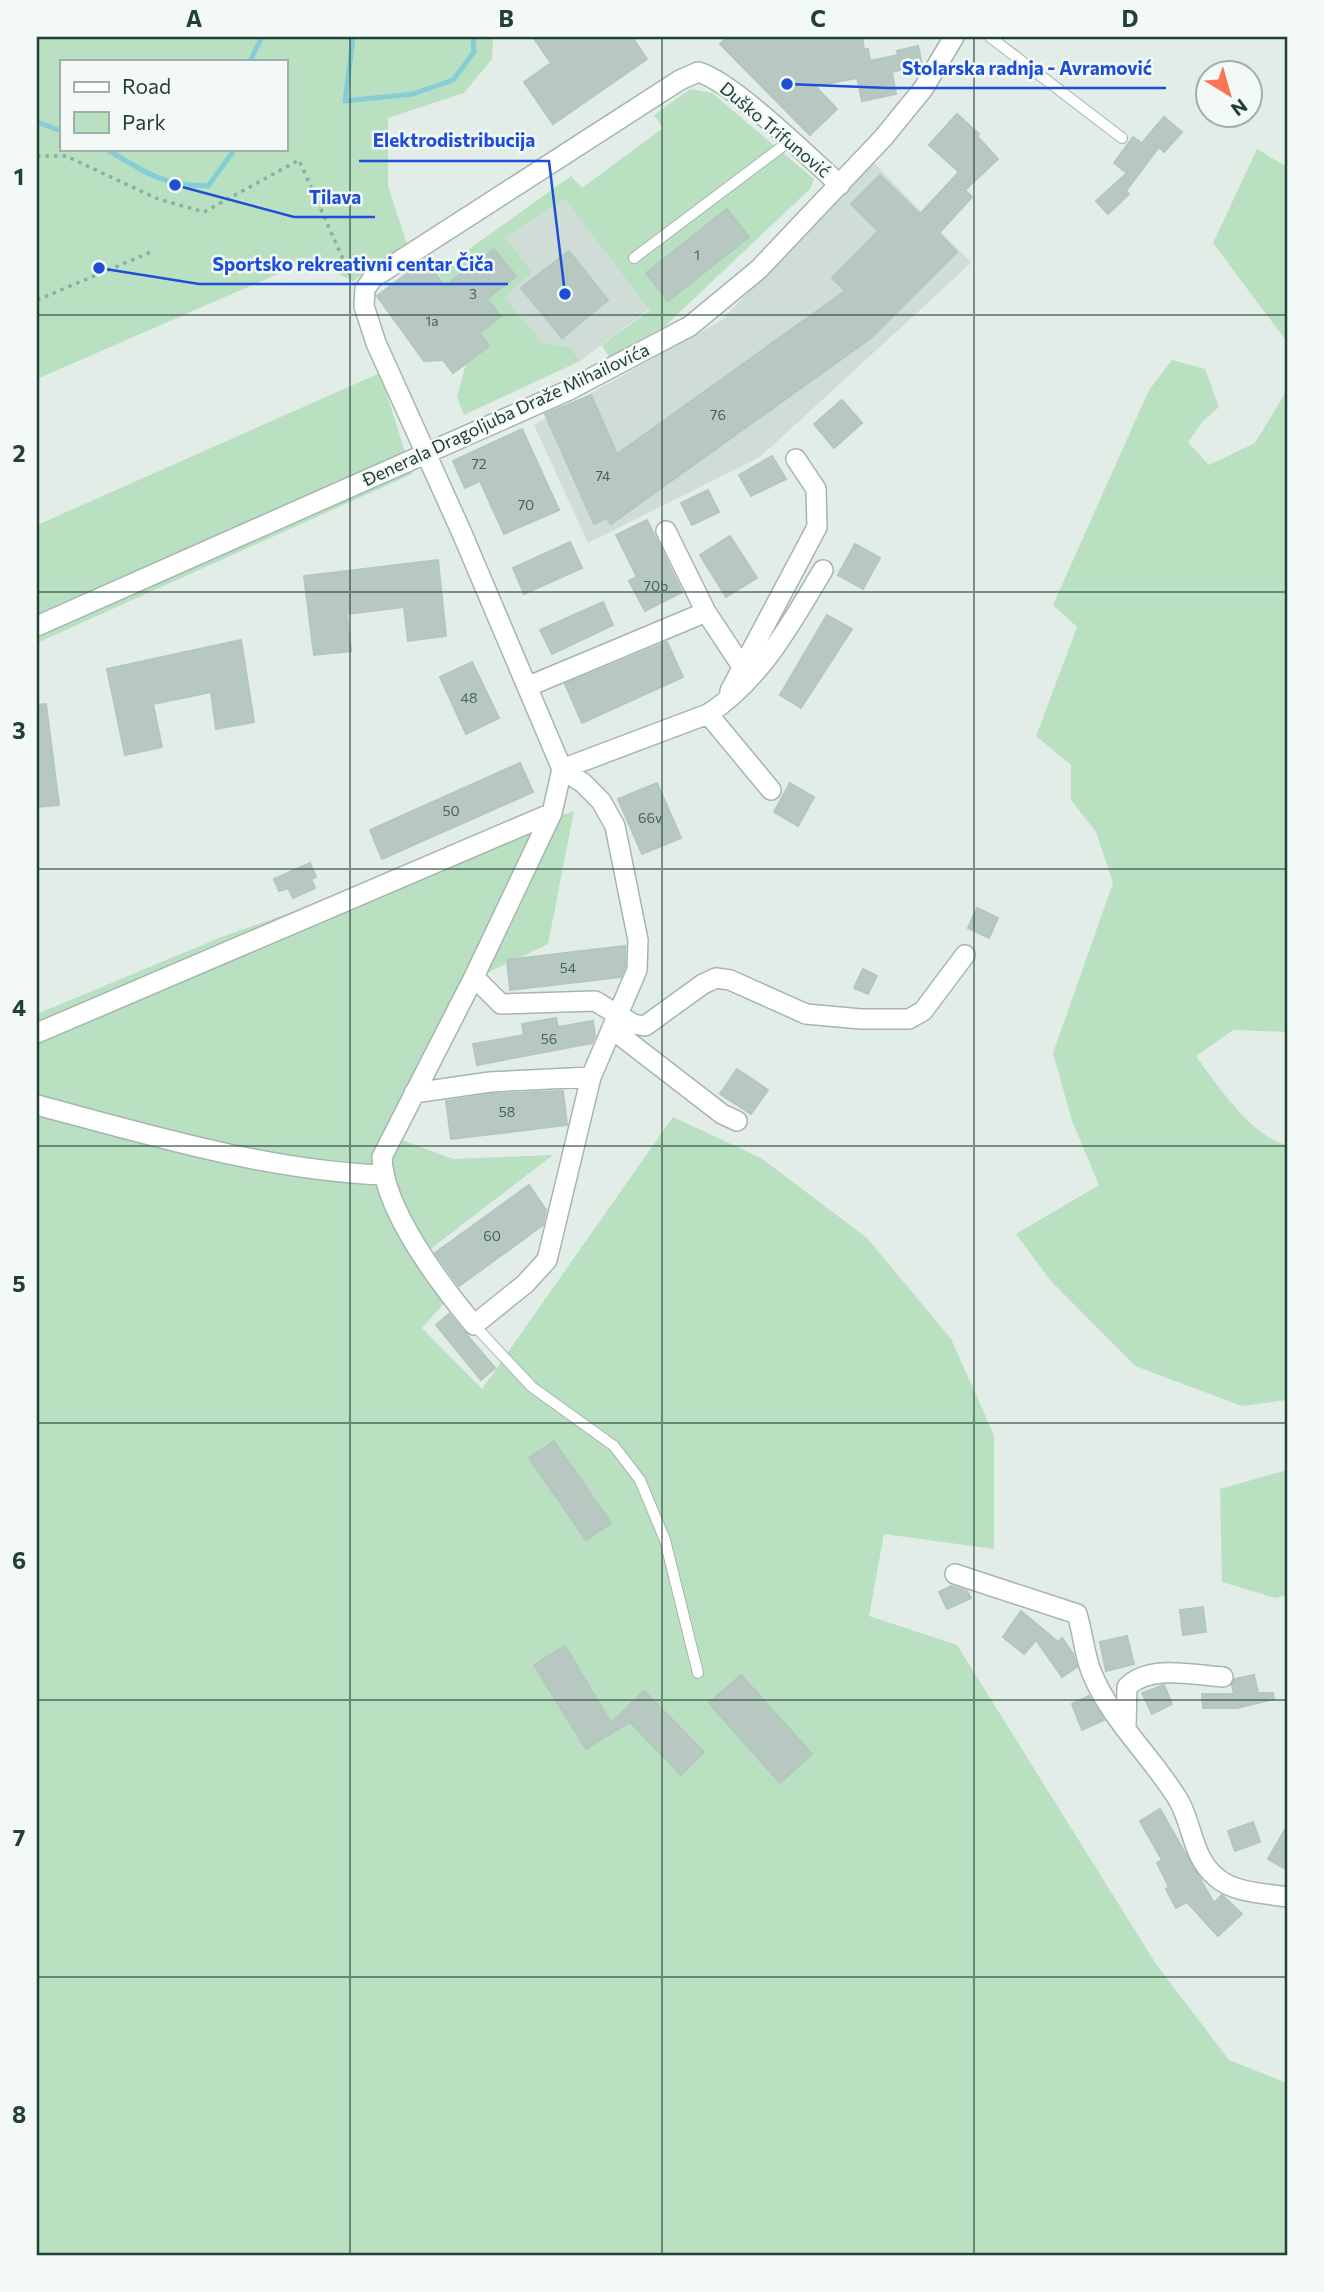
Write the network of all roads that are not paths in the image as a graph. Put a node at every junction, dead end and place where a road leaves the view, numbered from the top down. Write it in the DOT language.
graph roads {
  1 [pos="954,37"];
  2 [pos="990,37"];
  3 [pos="1122,138"];
  4 [pos="791,141"];
  5 [pos="840,185"];
  6 [pos="634,258"];
  7 [pos="425,453"];
  8 [pos="796,459"];
  9 [pos="666,531"];
  10 [pos="823,570"];
  11 [pos="706,612"];
  12 [pos="37,626"];
  13 [pos="741,665"];
  14 [pos="528,686"];
  15 [pos="716,709"];
  16 [pos="562,769"];
  17 [pos="771,790"];
  18 [pos="552,813"];
  19 [pos="965,955"];
  20 [pos="474,977"];
  21 [pos="615,1015"];
  22 [pos="37,1033"];
  23 [pos="591,1077"];
  24 [pos="414,1093"];
  25 [pos="37,1105"];
  26 [pos="737,1121"];
  27 [pos="382,1175"];
  28 [pos="474,1325"];
  29 [pos="955,1574"];
  30 [pos="698,1673"];
  31 [pos="1223,1676"];
  32 [pos="1126,1727"];
  33 [pos="1287,1897"];
  1 -- 5 [label="street, Đenerala Dragoljuba Draže Mihailovića"];
  2 -- 3 [label="lane"];
  4 -- 5 [label="street, Duško Trifunović"];
  4 -- 6 [label="lane"];
  4 -- 7 [label="street, Duško Trifunović"];
  5 -- 7 [label="street, Đenerala Dragoljuba Draže Mihailovića"];
  7 -- 12 [label="street, Đenerala Dragoljuba Draže Mihailovića"];
  7 -- 14 [label="street"];
  8 -- 13 [label="street"];
  9 -- 11 [label="street"];
  10 -- 15 [label="street"];
  11 -- 13 [label="street"];
  11 -- 14 [label="street"];
  13 -- 15 [label="street"];
  14 -- 16 [label="street"];
  15 -- 16 [label="street"];
  15 -- 17 [label="street"];
  16 -- 18 [label="street"];
  16 -- 21 [label="street"];
  18 -- 20 [label="street"];
  18 -- 22 [label="street"];
  19 -- 21 [label="street"];
  20 -- 21 [label="street"];
  20 -- 24 [label="street"];
  21 -- 23 [label="street"];
  21 -- 26 [label="street"];
  23 -- 24 [label="street"];
  23 -- 28 [label="street"];
  24 -- 27 [label="street"];
  25 -- 27 [label="street"];
  27 -- 28 [label="street"];
  28 -- 30 [label="lane"];
  29 -- 32 [label="street"];
  31 -- 32 [label="street"];
  32 -- 33 [label="street"];
}
